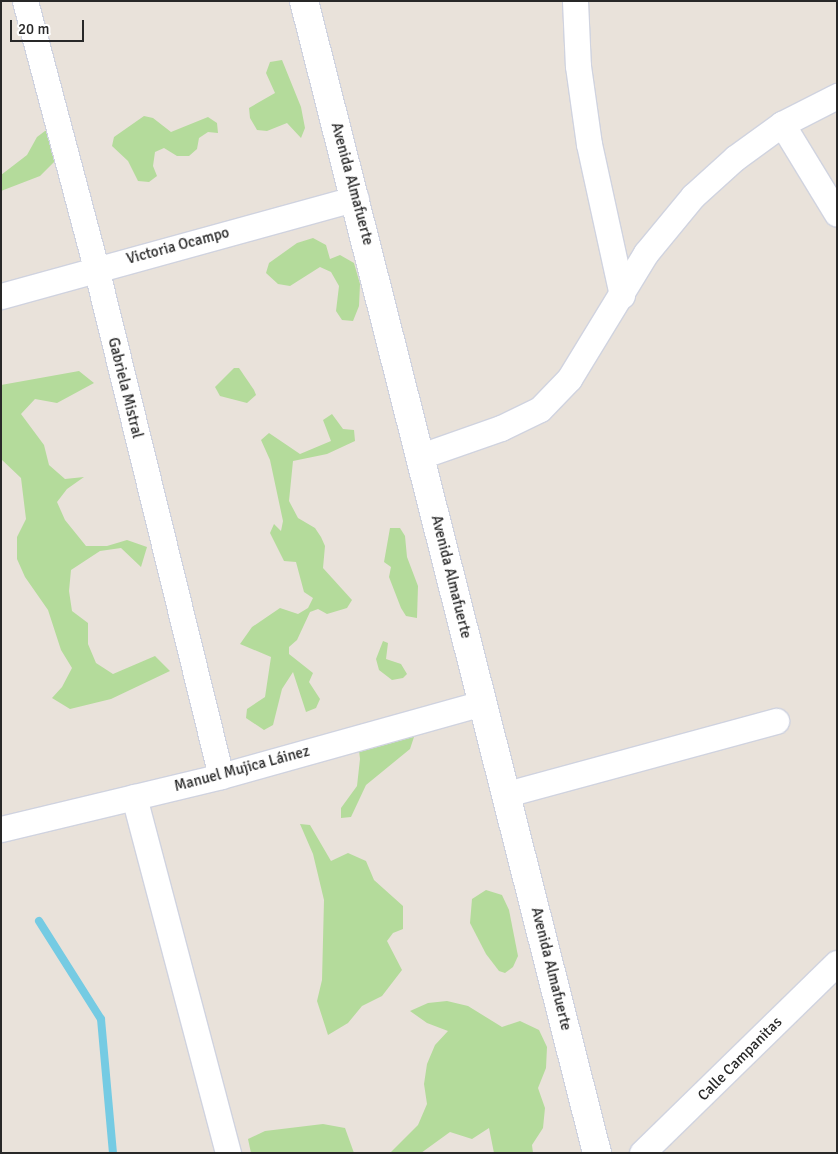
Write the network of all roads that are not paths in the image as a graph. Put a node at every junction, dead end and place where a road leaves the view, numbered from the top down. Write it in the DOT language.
graph roads {
  1 [pos="25,1"];
  2 [pos="304,1"];
  3 [pos="575,1"];
  4 [pos="837,96"];
  5 [pos="782,124"];
  6 [pos="356,198"];
  7 [pos="837,214"];
  8 [pos="96,268"];
  9 [pos="622,295"];
  10 [pos="1,296"];
  11 [pos="421,456"];
  12 [pos="482,703"];
  13 [pos="776,721"];
  14 [pos="221,776"];
  15 [pos="507,794"];
  16 [pos="134,797"];
  17 [pos="1,829"];
  18 [pos="837,963"];
  19 [pos="228,1153"];
  20 [pos="597,1153"];
  21 [pos="642,1153"];
  1 -- 8 [label="street, Gabriela Mistral"];
  2 -- 6 [label="street, Avenida Almafuerte"];
  3 -- 9 [label="street"];
  4 -- 5 [label="street"];
  5 -- 7 [label="street"];
  5 -- 9 [label="street"];
  6 -- 8 [label="street, Victoria Ocampo"];
  6 -- 11 [label="street, Avenida Almafuerte"];
  8 -- 10 [label="street, Victoria Ocampo"];
  8 -- 14 [label="street, Gabriela Mistral"];
  9 -- 11 [label="street"];
  11 -- 12 [label="street, Avenida Almafuerte"];
  12 -- 14 [label="street, Manuel Mujica Láinez"];
  12 -- 15 [label="street, Avenida Almafuerte"];
  13 -- 15 [label="street"];
  14 -- 16 [label="street, Manuel Mujica Láinez"];
  15 -- 20 [label="street, Avenida Almafuerte"];
  16 -- 17 [label="street, Manuel Mujica Láinez"];
  16 -- 19 [label="street"];
  18 -- 21 [label="street, Calle Campanitas"];
}
